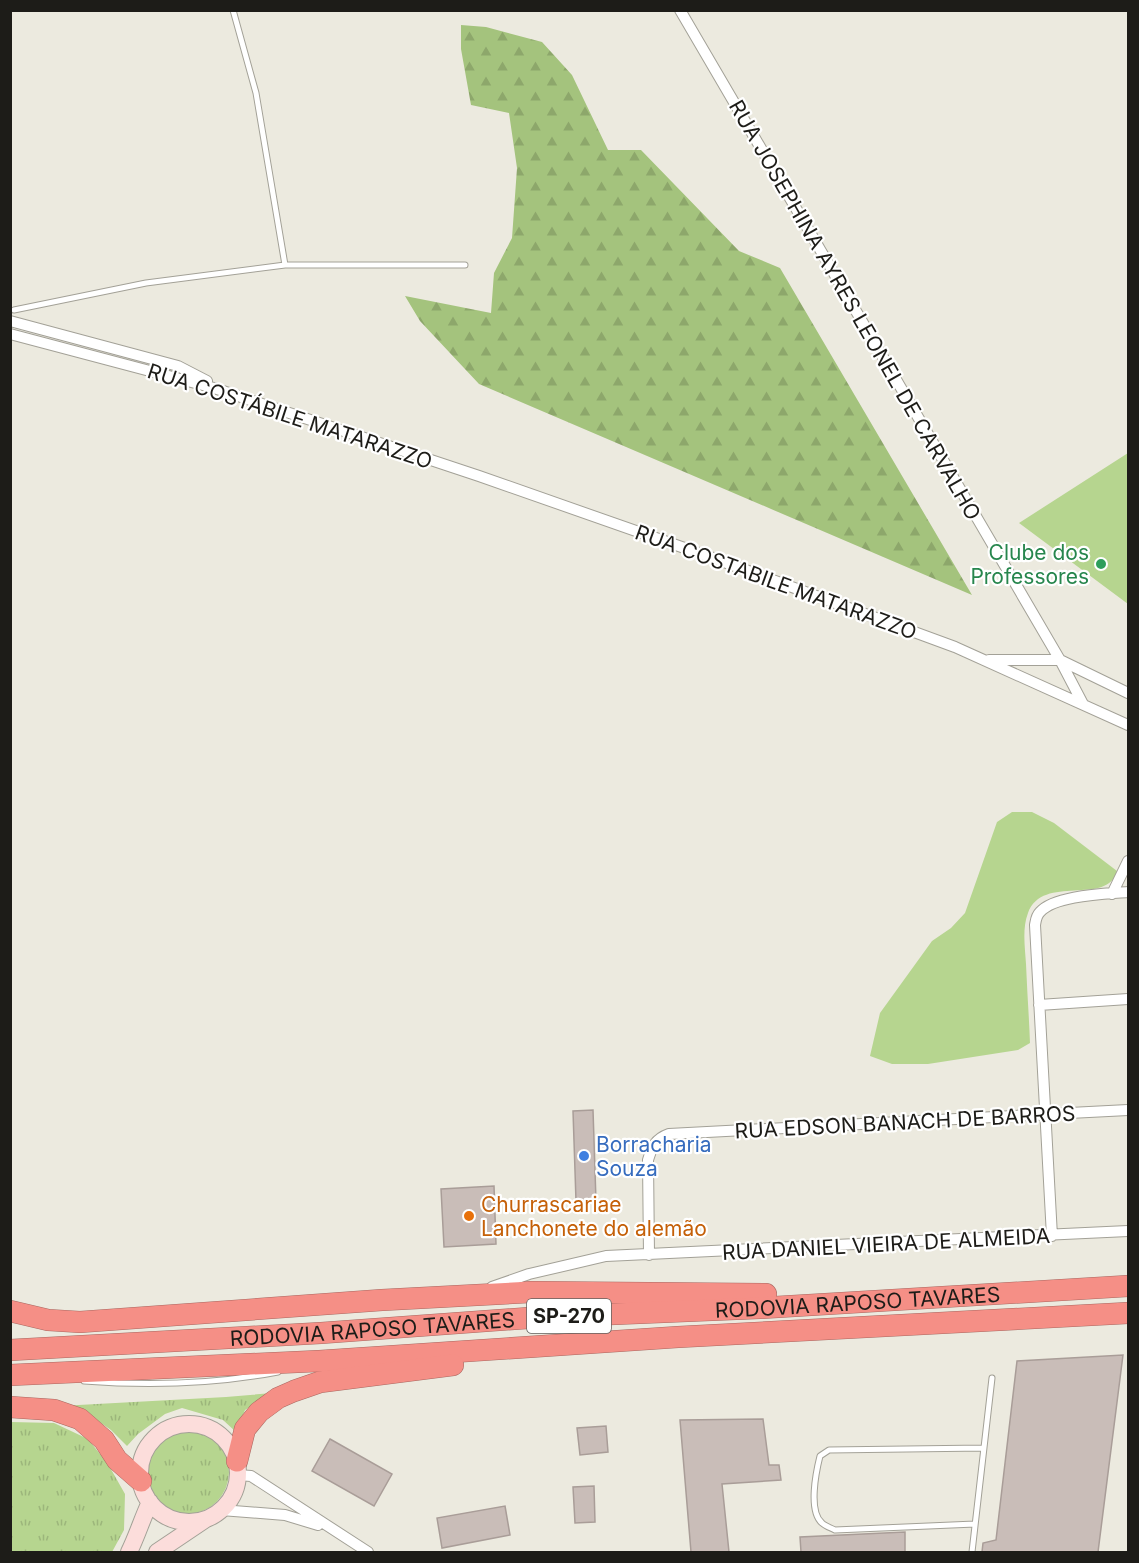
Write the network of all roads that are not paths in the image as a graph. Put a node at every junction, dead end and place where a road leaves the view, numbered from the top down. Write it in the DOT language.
graph roads {
  1 [pos="233,10"];
  2 [pos="680,10"];
  3 [pos="285,266"];
  4 [pos="465,266"];
  5 [pos="12,315"];
  6 [pos="10,334"];
  7 [pos="230,393"];
  8 [pos="567,508"];
  9 [pos="984,660"];
  10 [pos="1060,660"];
  11 [pos="1128,693"];
  12 [pos="1083,705"];
  13 [pos="1128,725"];
  14 [pos="1128,861"];
  15 [pos="1128,892"];
  16 [pos="1112,894"];
  17 [pos="1128,999"];
  18 [pos="1039,1005"];
  19 [pos="1128,1110"];
  20 [pos="1045,1114"];
  21 [pos="1128,1231"];
  22 [pos="1052,1236"];
  23 [pos="650,1255"];
  24 [pos="1128,1286"];
  25 [pos="991,1293"];
  26 [pos="470,1295"];
  27 [pos="10,1311"];
  28 [pos="1128,1313"];
  29 [pos="809,1330"];
  30 [pos="10,1348"];
  31 [pos="334,1360"];
  32 [pos="293,1369"];
  33 [pos="284,1371"];
  34 [pos="10,1376"];
  35 [pos="992,1378"];
  36 [pos="67,1380"];
  37 [pos="78,1381"];
  38 [pos="10,1407"];
  39 [pos="984,1448"];
  40 [pos="238,1468"];
  41 [pos="141,1481"];
  42 [pos="150,1502"];
  43 [pos="216,1513"];
  44 [pos="975,1524"];
  45 [pos="331,1529"];
  46 [pos="129,1552"];
  47 [pos="157,1552"];
  48 [pos="368,1552"];
  49 [pos="972,1552"];
  1 -- 3 [label="lane"];
  2 -- 10 [label="street, RUA JOSEPHINA AYRES LEONEL DE CARVALHO"];
  3 -- 4 [label="lane"];
  3 -- 5 [label="lane"];
  5 -- 7 [label="street, RUA COSTÁBILE MATARAZZO"];
  6 -- 7 [label="street, RUA COSTÁBILE MATARAZZO"];
  7 -- 8 [label="street, RUA COSTÁBILE MATARAZZO"];
  8 -- 9 [label="street, RUA COSTABILE MATARAZZO"];
  9 -- 10 [label="street, RUA COSTABILE MATARAZZO"];
  9 -- 12 [label="street, RUA COSTABILE MATARAZZO"];
  10 -- 11 [label="street, RUA COSTABILE MATARAZZO"];
  10 -- 12 [label="street, RUA JOSEPHINA AYRES LEONEL DE CARVALHO"];
  12 -- 13 [label="street, RUA COSTABILE MATARAZZO"];
  14 -- 16 [label="street"];
  15 -- 16 [label="street"];
  16 -- 18 [label="street"];
  17 -- 18 [label="street"];
  18 -- 20 [label="street"];
  19 -- 20 [label="street, RUA EDSON BANACH DE BARROS"];
  20 -- 22 [label="street"];
  20 -- 23 [label="street, RUA EDSON BANACH DE BARROS"];
  21 -- 22 [label="street, RUA DANIEL VIEIRA DE ALMEIDA"];
  22 -- 23 [label="street, RUA DANIEL VIEIRA DE ALMEIDA"];
  23 -- 26 [label="street, RUA DANIEL VIEIRA DE ALMEIDA"];
  24 -- 25 [label="highway, RODOVIA RAPOSO TAVARES / SP-270"];
  25 -- 26 [label="highway"];
  25 -- 30 [label="highway, RODOVIA RAPOSO TAVARES / SP-270"];
  26 -- 27 [label="highway"];
  28 -- 29 [label="highway, RODOVIA RAPOSO TAVARES / SP-270"];
  29 -- 31 [label="highway, RODOVIA RAPOSO TAVARES / SP-270"];
  29 -- 40 [label="highway"];
  31 -- 32 [label="lane"];
  31 -- 34 [label="highway, RODOVIA RAPOSO TAVARES / SP-270"];
  33 -- 37 [label="lane"];
  34 -- 36 [label="lane"];
  35 -- 39 [label="lane"];
  38 -- 41 [label="highway"];
  39 -- 44 [label="lane"];
  39 -- 44 [label="lane"];
  40 -- 41 [label="main road"];
  40 -- 43 [label="main road"];
  40 -- 45 [label="street"];
  41 -- 42 [label="main road"];
  42 -- 43 [label="main road"];
  42 -- 46 [label="main road"];
  43 -- 45 [label="street"];
  43 -- 47 [label="main road"];
  44 -- 49 [label="lane"];
  45 -- 48 [label="street"];
}
